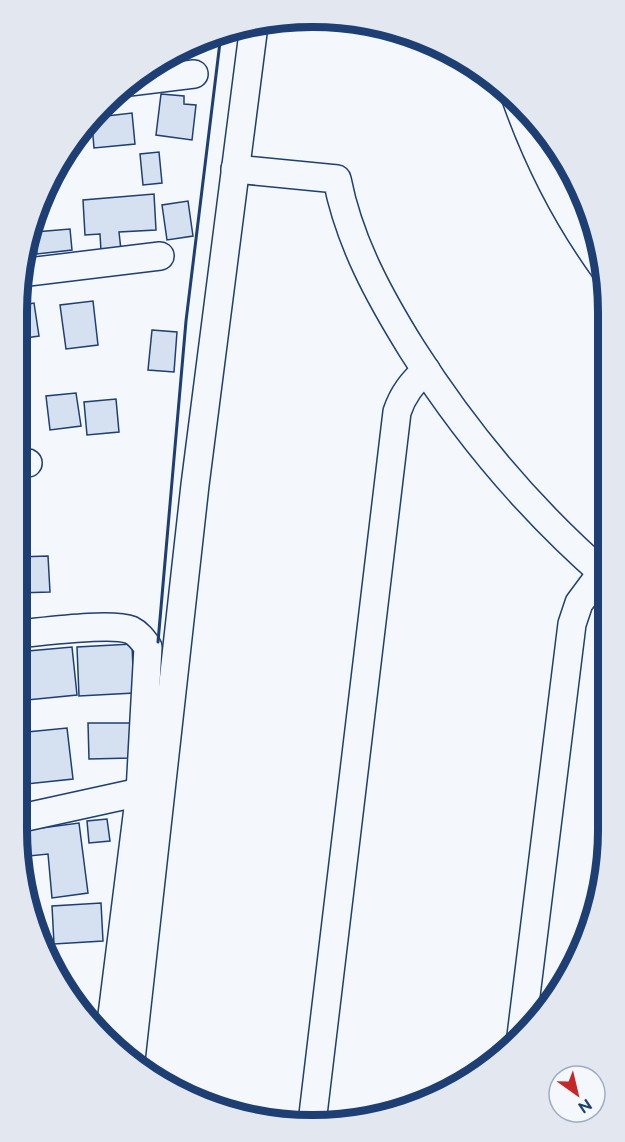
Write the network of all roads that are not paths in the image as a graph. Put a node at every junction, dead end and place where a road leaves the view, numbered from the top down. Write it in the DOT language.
graph roads {
  1 [pos="253,33"];
  2 [pos="194,74"];
  3 [pos="148,80"];
  4 [pos="526,123"];
  5 [pos="235,169"];
  6 [pos="590,246"];
  7 [pos="160,256"];
  8 [pos="30,272"];
  9 [pos="426,370"];
  10 [pos="598,568"];
  11 [pos="598,581"];
  12 [pos="27,633"];
  13 [pos="140,792"];
  14 [pos="27,817"];
  15 [pos="522,1023"];
  16 [pos="110,1030"];
  17 [pos="132,1050"];
  18 [pos="313,1115"];
  1 -- 5 [label="street"];
  2 -- 3 [label="street"];
  4 -- 6 [label="street"];
  5 -- 9 [label="street"];
  5 -- 17 [label="street"];
  7 -- 8 [label="street"];
  9 -- 10 [label="street"];
  9 -- 18 [label="street"];
  11 -- 15 [label="street"];
  12 -- 13 [label="street"];
  13 -- 14 [label="street"];
  13 -- 16 [label="street"];
}
